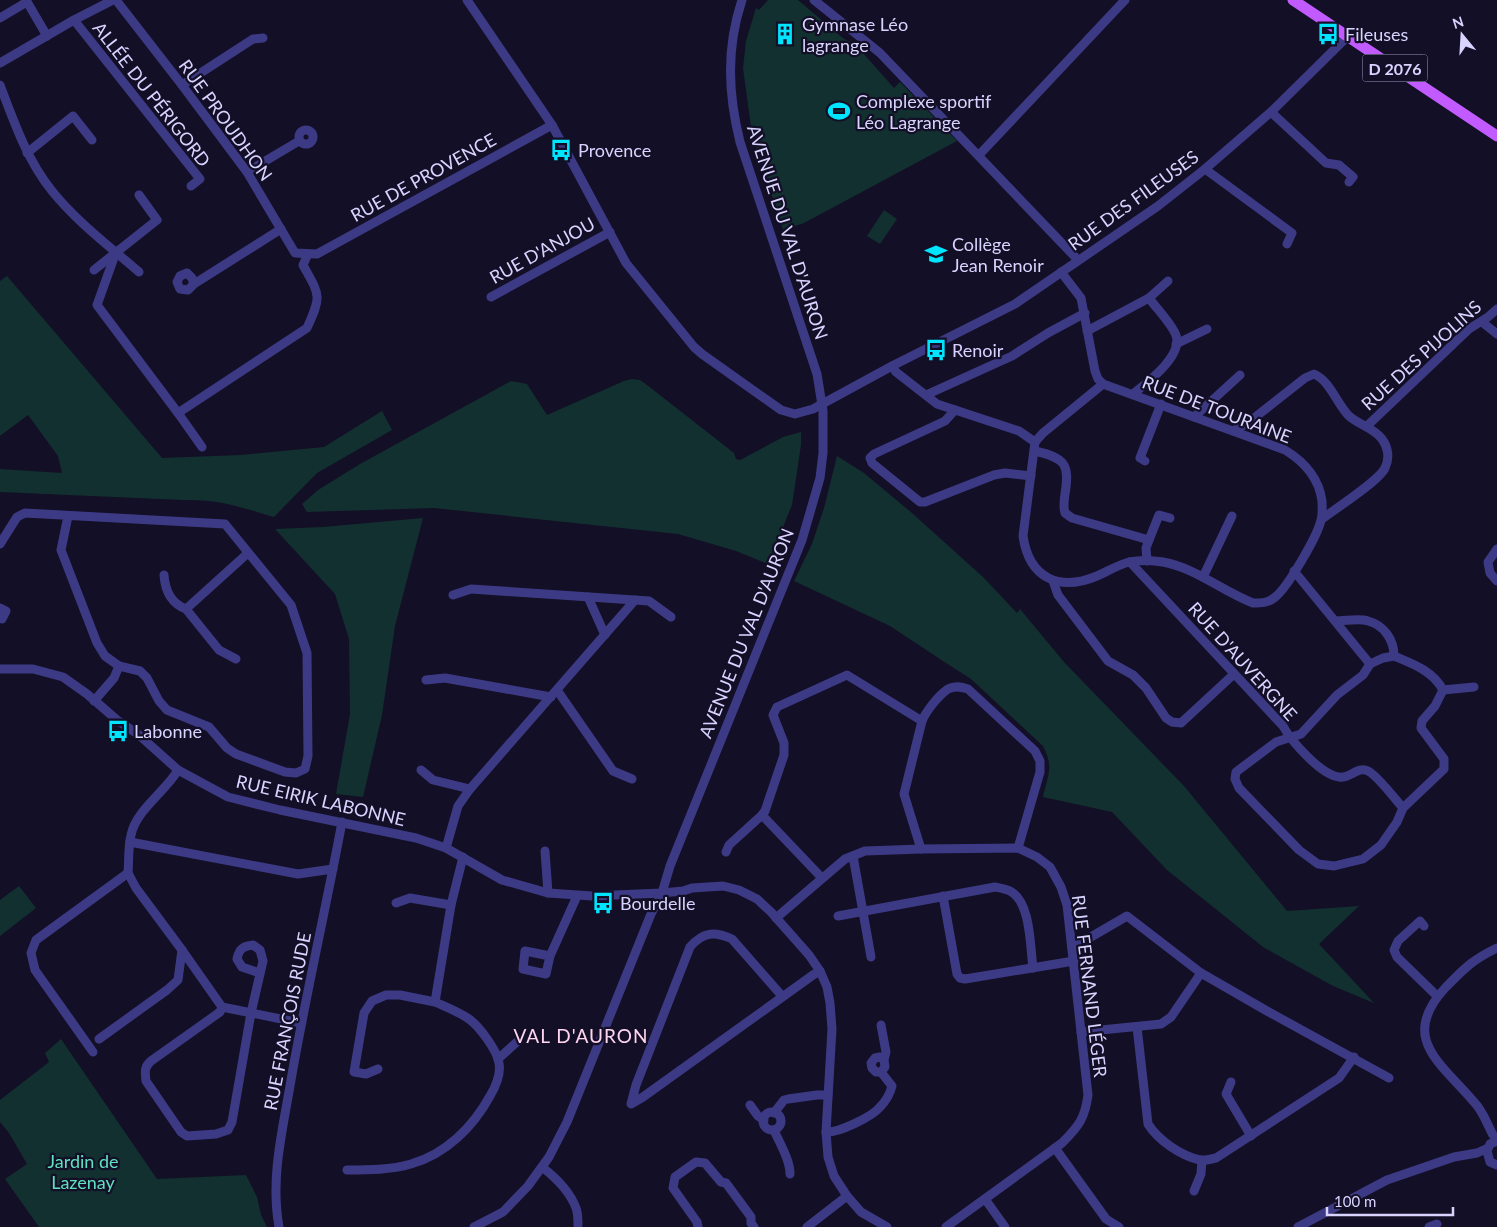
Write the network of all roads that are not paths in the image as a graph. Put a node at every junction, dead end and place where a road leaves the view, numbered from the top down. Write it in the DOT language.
graph roads {
  1 [pos="114,0"];
  2 [pos="467,0"];
  3 [pos="742,0"];
  4 [pos="814,0"];
  5 [pos="1125,0"];
  6 [pos="1292,0"];
  7 [pos="26,1"];
  8 [pos="0,18"];
  9 [pos="74,20"];
  10 [pos="47,36"];
  11 [pos="1347,37"];
  12 [pos="263,38"];
  13 [pos="0,64"];
  14 [pos="0,85"];
  15 [pos="182,85"];
  16 [pos="1271,112"];
  17 [pos="552,124"];
  18 [pos="1497,136"];
  19 [pos="92,140"];
  20 [pos="299,141"];
  21 [pos="28,153"];
  22 [pos="979,155"];
  23 [pos="1205,169"];
  24 [pos="247,172"];
  25 [pos="1349,182"];
  26 [pos="190,186"];
  27 [pos="139,196"];
  28 [pos="281,229"];
  29 [pos="610,232"];
  30 [pos="1287,244"];
  31 [pos="116,252"];
  32 [pos="308,254"];
  33 [pos="1078,260"];
  34 [pos="94,270"];
  35 [pos="139,272"];
  36 [pos="1061,272"];
  37 [pos="1168,282"];
  38 [pos="194,284"];
  39 [pos="491,297"];
  40 [pos="1149,298"];
  41 [pos="1497,309"];
  42 [pos="1085,314"];
  43 [pos="1482,322"];
  44 [pos="1207,329"];
  45 [pos="1087,331"];
  46 [pos="1497,334"];
  47 [pos="1176,344"];
  48 [pos="892,366"];
  49 [pos="1240,375"];
  50 [pos="1103,384"];
  51 [pos="1133,394"];
  52 [pos="926,395"];
  53 [pos="822,403"];
  54 [pos="1161,404"];
  55 [pos="955,410"];
  56 [pos="178,413"];
  57 [pos="1194,417"];
  58 [pos="1367,426"];
  59 [pos="1233,431"];
  60 [pos="1035,446"];
  61 [pos="202,447"];
  62 [pos="1145,460"];
  63 [pos="1031,476"];
  64 [pos="68,516"];
  65 [pos="1232,516"];
  66 [pos="1170,518"];
  67 [pos="1322,519"];
  68 [pos="1149,540"];
  69 [pos="0,544"];
  70 [pos="1497,549"];
  71 [pos="248,552"];
  72 [pos="1147,561"];
  73 [pos="1130,562"];
  74 [pos="1294,571"];
  75 [pos="164,575"];
  76 [pos="1203,577"];
  77 [pos="1053,581"];
  78 [pos="1497,581"];
  79 [pos="453,595"];
  80 [pos="588,597"];
  81 [pos="635,600"];
  82 [pos="0,608"];
  83 [pos="186,609"];
  84 [pos="672,617"];
  85 [pos="2,619"];
  86 [pos="1336,621"];
  87 [pos="605,635"];
  88 [pos="1394,656"];
  89 [pos="236,658"];
  90 [pos="1370,664"];
  91 [pos="119,666"];
  92 [pos="0,669"];
  93 [pos="1234,674"];
  94 [pos="426,680"];
  95 [pos="1474,687"];
  96 [pos="1443,690"];
  97 [pos="554,694"];
  98 [pos="94,701"];
  99 [pos="922,721"];
  100 [pos="1289,737"];
  101 [pos="178,770"];
  102 [pos="421,770"];
  103 [pos="632,779"];
  104 [pos="470,789"];
  105 [pos="1403,808"];
  106 [pos="762,815"];
  107 [pos="342,822"];
  108 [pos="130,842"];
  109 [pos="446,848"];
  110 [pos="1018,848"];
  111 [pos="921,849"];
  112 [pos="545,851"];
  113 [pos="726,852"];
  114 [pos="853,856"];
  115 [pos="463,857"];
  116 [pos="333,869"];
  117 [pos="128,873"];
  118 [pos="822,878"];
  119 [pos="548,893"];
  120 [pos="662,893"];
  121 [pos="577,896"];
  122 [pos="943,896"];
  123 [pos="396,903"];
  124 [pos="452,905"];
  125 [pos="862,911"];
  126 [pos="838,916"];
  127 [pos="776,918"];
  128 [pos="1424,926"];
  129 [pos="1072,948"];
  130 [pos="1497,948"];
  131 [pos="182,950"];
  132 [pos="550,956"];
  133 [pos="871,957"];
  134 [pos="1074,961"];
  135 [pos="1033,968"];
  136 [pos="820,971"];
  137 [pos="260,973"];
  138 [pos="1201,973"];
  139 [pos="782,996"];
  140 [pos="1437,996"];
  141 [pos="435,1002"];
  142 [pos="222,1007"];
  143 [pos="251,1013"];
  144 [pos="301,1023"];
  145 [pos="881,1024"];
  146 [pos="1137,1027"];
  147 [pos="1082,1032"];
  148 [pos="98,1039"];
  149 [pos="518,1041"];
  150 [pos="93,1052"];
  151 [pos="1354,1057"];
  152 [pos="498,1059"];
  153 [pos="884,1060"];
  154 [pos="378,1069"];
  155 [pos="881,1072"];
  156 [pos="1389,1078"];
  157 [pos="1231,1082"];
  158 [pos="828,1095"];
  159 [pos="750,1105"];
  160 [pos="774,1113"];
  161 [pos="764,1120"];
  162 [pos="774,1130"];
  163 [pos="826,1132"];
  164 [pos="1251,1136"];
  165 [pos="1493,1141"];
  166 [pos="1055,1148"];
  167 [pos="1477,1153"];
  168 [pos="1488,1158"];
  169 [pos="1202,1160"];
  170 [pos="1497,1165"];
  171 [pos="542,1167"];
  172 [pos="347,1170"];
  173 [pos="790,1174"];
  174 [pos="1194,1191"];
  175 [pos="847,1196"];
  176 [pos="985,1199"];
  177 [pos="578,1225"];
  178 [pos="749,1226"];
  179 [pos="278,1227"];
  180 [pos="474,1227"];
  181 [pos="698,1227"];
  182 [pos="807,1227"];
  183 [pos="887,1227"];
  184 [pos="946,1227"];
  185 [pos="1005,1227"];
  186 [pos="1119,1227"];
  187 [pos="1298,1227"];
  1 -- 9 [label="street"];
  1 -- 15 [label="street, RUE PROUDHON"];
  2 -- 17 [label="street, RUE DES FILEUSES"];
  3 -- 53 [label="street, AVENUE DU VAL D'AURON"];
  4 -- 22 [label="street"];
  5 -- 22 [label="street"];
  6 -- 11 [label="main road, D 2076"];
  7 -- 8 [label="street"];
  7 -- 10 [label="street"];
  9 -- 10 [label="street"];
  9 -- 26 [label="street, ALLÉE DU PÉRIGORD"];
  10 -- 13 [label="street"];
  11 -- 16 [label="street, RUE DES FILEUSES"];
  11 -- 18 [label="main road, D 2076"];
  12 -- 15 [label="street"];
  14 -- 21 [label="street"];
  15 -- 24 [label="street, RUE PROUDHON"];
  16 -- 23 [label="street, RUE DES FILEUSES"];
  16 -- 25 [label="street"];
  17 -- 29 [label="street, RUE DES FILEUSES"];
  17 -- 32 [label="street, RUE DE PROVENCE"];
  19 -- 21 [label="street"];
  20 -- 24 [label="street"];
  21 -- 31 [label="street"];
  22 -- 33 [label="street"];
  23 -- 30 [label="street"];
  23 -- 33 [label="street, RUE DES FILEUSES"];
  24 -- 28 [label="street, RUE PROUDHON"];
  27 -- 31 [label="street"];
  28 -- 32 [label="street, RUE PROUDHON"];
  28 -- 38 [label="street"];
  29 -- 39 [label="street, RUE D'ANJOU"];
  29 -- 53 [label="street, RUE DES FILEUSES"];
  31 -- 34 [label="street"];
  31 -- 35 [label="street"];
  31 -- 56 [label="street"];
  32 -- 56 [label="street"];
  33 -- 36 [label="street, RUE DES FILEUSES"];
  36 -- 42 [label="street"];
  36 -- 48 [label="street, RUE DES FILEUSES"];
  37 -- 40 [label="street"];
  40 -- 45 [label="street"];
  40 -- 47 [label="street"];
  41 -- 43 [label="street, RUE DES PIJOLINS"];
  42 -- 45 [label="street"];
  42 -- 52 [label="street"];
  43 -- 46 [label="street"];
  43 -- 58 [label="street, RUE DES PIJOLINS"];
  44 -- 47 [label="street"];
  45 -- 50 [label="street"];
  47 -- 51 [label="street"];
  48 -- 52 [label="street"];
  48 -- 53 [label="street, RUE DES FILEUSES"];
  49 -- 57 [label="street"];
  50 -- 51 [label="street, RUE DE TOURAINE"];
  50 -- 60 [label="street"];
  51 -- 54 [label="street, RUE DE TOURAINE"];
  52 -- 55 [label="street"];
  53 -- 120 [label="street, AVENUE DU VAL D'AURON"];
  54 -- 57 [label="street, RUE DE TOURAINE"];
  54 -- 62 [label="street"];
  55 -- 60 [label="street"];
  55 -- 63 [label="street"];
  56 -- 61 [label="street"];
  57 -- 59 [label="street, RUE DE TOURAINE"];
  58 -- 59 [label="street"];
  58 -- 67 [label="street"];
  59 -- 67 [label="street, RUE DE TOURAINE"];
  60 -- 63 [label="street"];
  60 -- 68 [label="street"];
  63 -- 77 [label="street"];
  64 -- 69 [label="street"];
  64 -- 71 [label="street"];
  64 -- 91 [label="street"];
  65 -- 76 [label="street"];
  66 -- 68 [label="street"];
  67 -- 74 [label="street, RUE DE TOURAINE"];
  68 -- 72 [label="street"];
  70 -- 78 [label="street"];
  71 -- 83 [label="street"];
  71 -- 91 [label="street"];
  72 -- 73 [label="street, RUE DE TOURAINE"];
  72 -- 76 [label="street, RUE DE TOURAINE"];
  73 -- 77 [label="street, RUE DE TOURAINE"];
  73 -- 93 [label="street, RUE D'AUVERGNE"];
  74 -- 76 [label="street, RUE DE TOURAINE"];
  74 -- 86 [label="street"];
  75 -- 83 [label="street"];
  77 -- 93 [label="street"];
  79 -- 80 [label="street"];
  80 -- 81 [label="street"];
  80 -- 87 [label="street"];
  81 -- 84 [label="street"];
  81 -- 87 [label="street"];
  82 -- 85 [label="street"];
  83 -- 89 [label="street"];
  86 -- 88 [label="street"];
  86 -- 90 [label="street"];
  87 -- 97 [label="street"];
  88 -- 90 [label="street"];
  88 -- 96 [label="street"];
  90 -- 100 [label="street"];
  91 -- 98 [label="street"];
  92 -- 98 [label="street, RUE EIRIK LABONNE"];
  93 -- 100 [label="street, RUE D'AUVERGNE"];
  94 -- 97 [label="street"];
  95 -- 96 [label="street"];
  96 -- 105 [label="street, RUE D'AUVERGNE"];
  97 -- 103 [label="street"];
  97 -- 104 [label="street"];
  98 -- 101 [label="street, RUE EIRIK LABONNE"];
  99 -- 106 [label="street"];
  99 -- 110 [label="street"];
  99 -- 111 [label="street"];
  100 -- 105 [label="street"];
  100 -- 105 [label="street, RUE D'AUVERGNE"];
  101 -- 107 [label="street, RUE EIRIK LABONNE"];
  101 -- 108 [label="street"];
  102 -- 104 [label="street"];
  104 -- 109 [label="street"];
  106 -- 113 [label="street"];
  106 -- 118 [label="street"];
  107 -- 109 [label="street, RUE EIRIK LABONNE"];
  107 -- 116 [label="street, RUE FRANÇOIS RUDE"];
  108 -- 116 [label="street"];
  108 -- 117 [label="street"];
  109 -- 115 [label="street, RUE EIRIK LABONNE"];
  110 -- 111 [label="street, RUE FERNAND LÉGER"];
  110 -- 129 [label="street, RUE FERNAND LÉGER"];
  111 -- 114 [label="street, RUE FERNAND LÉGER"];
  112 -- 119 [label="street"];
  114 -- 118 [label="street, RUE FERNAND LÉGER"];
  114 -- 125 [label="street"];
  115 -- 119 [label="street, RUE EIRIK LABONNE"];
  115 -- 124 [label="street"];
  116 -- 144 [label="street, RUE FRANÇOIS RUDE"];
  117 -- 131 [label="street"];
  117 -- 150 [label="street"];
  118 -- 127 [label="street, RUE FERNAND LÉGER"];
  119 -- 121 [label="street, RUE EIRIK LABONNE"];
  120 -- 121 [label="street, RUE EIRIK LABONNE"];
  120 -- 127 [label="street, RUE EIRIK LABONNE"];
  120 -- 171 [label="street, AVENUE DU VAL D'AURON"];
  121 -- 132 [label="street"];
  122 -- 125 [label="street"];
  122 -- 135 [label="street"];
  122 -- 135 [label="street"];
  123 -- 124 [label="street"];
  124 -- 141 [label="street"];
  125 -- 126 [label="street"];
  125 -- 133 [label="street"];
  127 -- 136 [label="street, RUE EIRIK LABONNE"];
  128 -- 140 [label="street"];
  129 -- 134 [label="street, RUE FERNAND LÉGER"];
  129 -- 138 [label="street"];
  130 -- 140 [label="street"];
  131 -- 142 [label="street"];
  131 -- 148 [label="street"];
  134 -- 135 [label="street"];
  134 -- 147 [label="street, RUE FERNAND LÉGER"];
  136 -- 139 [label="street"];
  136 -- 158 [label="street, RUE EIRIK LABONNE"];
  137 -- 143 [label="street"];
  138 -- 146 [label="street"];
  138 -- 151 [label="street"];
  139 -- 139 [label="street"];
  140 -- 165 [label="street"];
  141 -- 152 [label="street"];
  141 -- 154 [label="street"];
  142 -- 143 [label="street"];
  142 -- 143 [label="street"];
  143 -- 144 [label="street"];
  144 -- 179 [label="street, RUE FRANÇOIS RUDE"];
  145 -- 153 [label="street"];
  146 -- 147 [label="street"];
  146 -- 169 [label="street"];
  147 -- 166 [label="street, RUE FERNAND LÉGER"];
  149 -- 152 [label="street"];
  151 -- 156 [label="street"];
  151 -- 164 [label="street"];
  152 -- 172 [label="street"];
  153 -- 155 [label="street"];
  153 -- 155 [label="street"];
  155 -- 163 [label="street"];
  157 -- 164 [label="street"];
  158 -- 160 [label="street"];
  158 -- 163 [label="street, RUE EIRIK LABONNE"];
  159 -- 161 [label="street"];
  160 -- 161 [label="street"];
  160 -- 162 [label="street"];
  161 -- 162 [label="street"];
  162 -- 173 [label="street"];
  163 -- 175 [label="street, RUE EIRIK LABONNE"];
  164 -- 169 [label="street"];
  165 -- 167 [label="street"];
  165 -- 168 [label="street"];
  166 -- 176 [label="street, RUE FERNAND LÉGER"];
  166 -- 186 [label="street"];
  167 -- 168 [label="street"];
  167 -- 187 [label="street"];
  168 -- 170 [label="street"];
  169 -- 174 [label="street"];
  171 -- 177 [label="street"];
  171 -- 180 [label="street, AVENUE DU VAL D'AURON"];
  175 -- 182 [label="street"];
  175 -- 183 [label="street, RUE EIRIK LABONNE"];
  176 -- 184 [label="street, RUE FERNAND LÉGER"];
  176 -- 185 [label="street"];
  178 -- 181 [label="street"];
}
